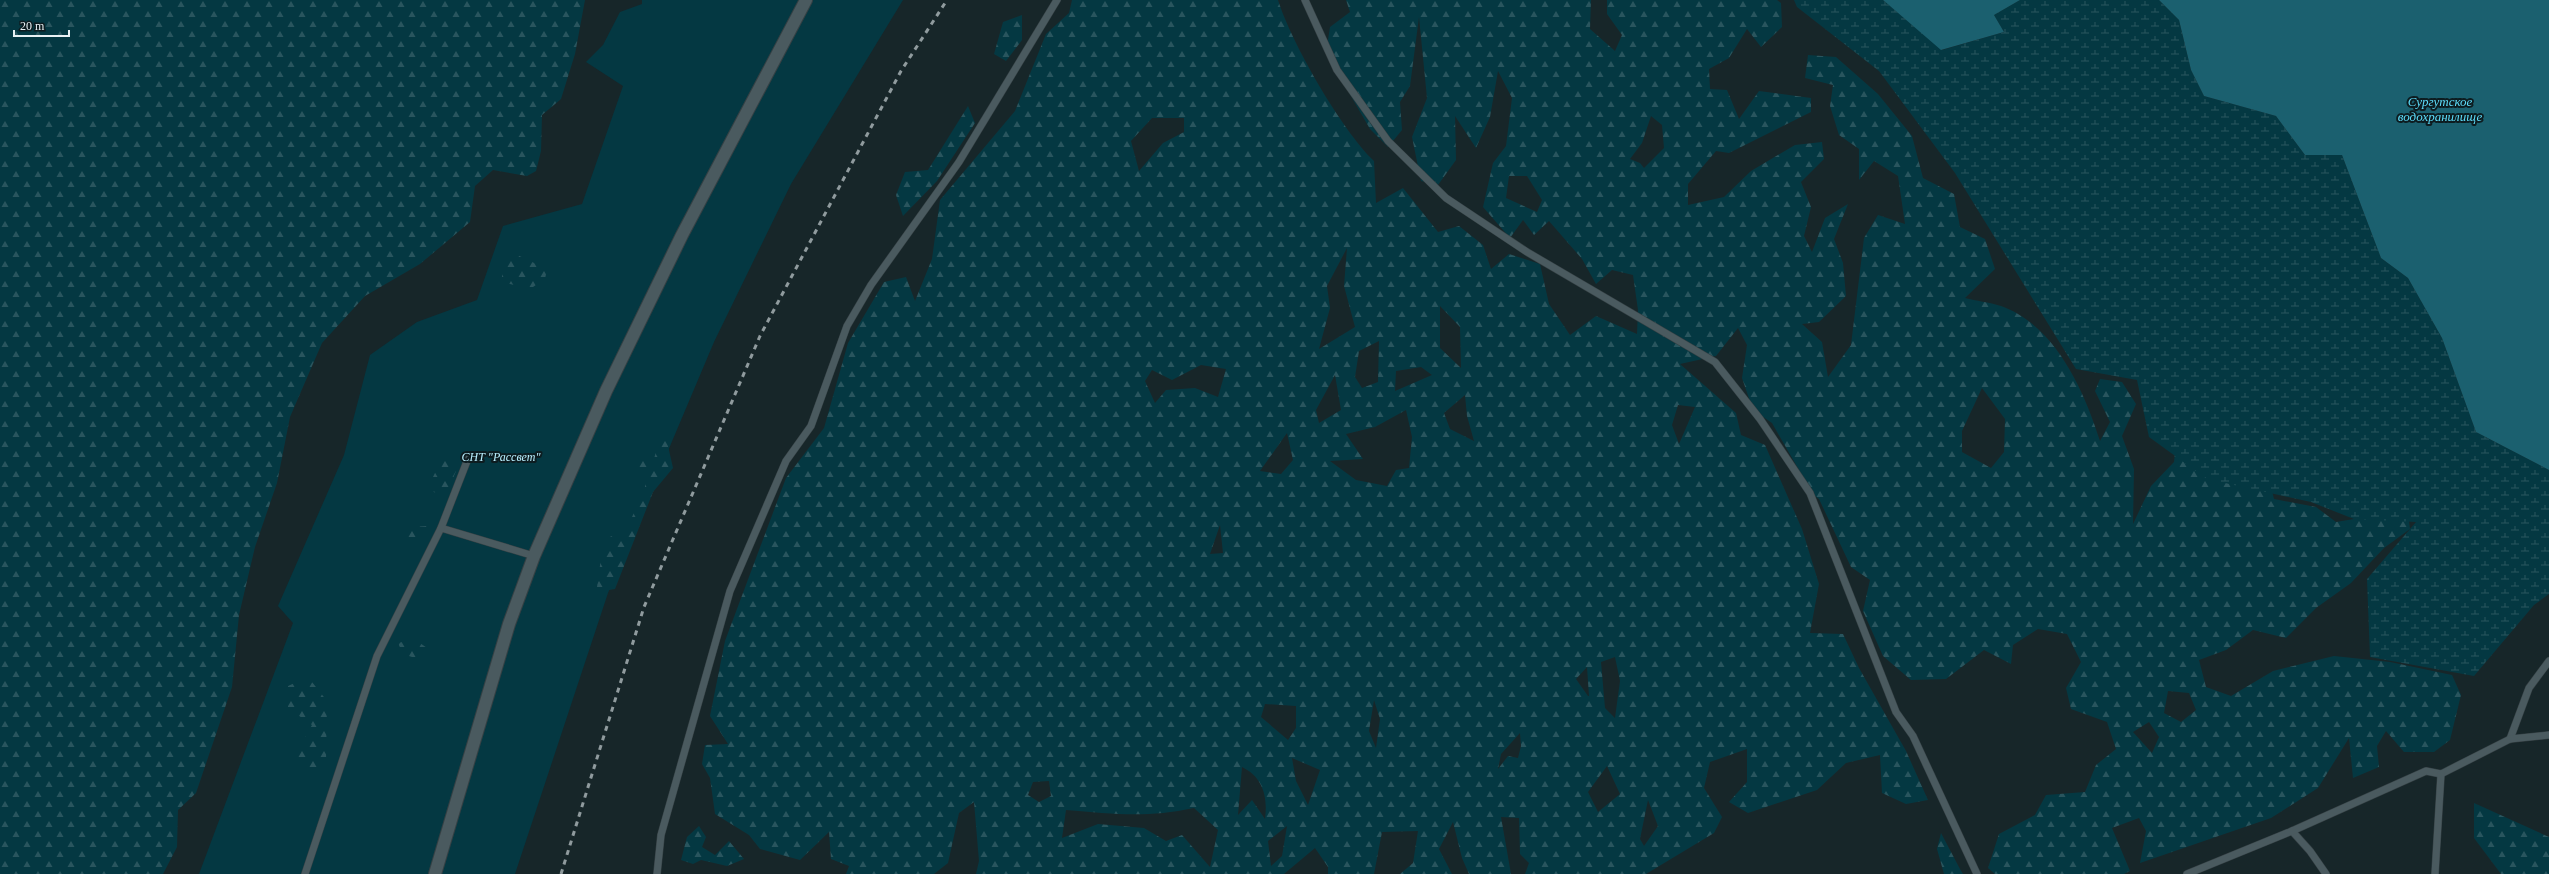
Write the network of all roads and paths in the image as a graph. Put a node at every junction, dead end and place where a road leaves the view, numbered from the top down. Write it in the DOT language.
graph roads {
  1 [pos="806,0"];
  2 [pos="1057,0"];
  3 [pos="1305,0"];
  4 [pos="469,456"];
  5 [pos="441,528"];
  6 [pos="534,556"];
  7 [pos="2549,662"];
  8 [pos="2549,735"];
  9 [pos="2510,739"];
  10 [pos="2441,774"];
  11 [pos="2292,831"];
  12 [pos="305,874"];
  13 [pos="435,874"];
  14 [pos="657,874"];
  15 [pos="1977,874"];
  16 [pos="2187,874"];
  17 [pos="2326,874"];
  18 [pos="2435,874"];
  1 -- 6 [label="street"];
  2 -- 14 [label="lane"];
  3 -- 15 [label="lane"];
  4 -- 5 [label="lane"];
  5 -- 6 [label="lane"];
  5 -- 12 [label="lane"];
  6 -- 13 [label="street"];
  7 -- 9 [label="lane"];
  8 -- 9 [label="lane"];
  9 -- 10 [label="lane"];
  10 -- 11 [label="lane"];
  10 -- 18 [label="lane"];
  11 -- 16 [label="lane"];
  11 -- 17 [label="lane"];
}
